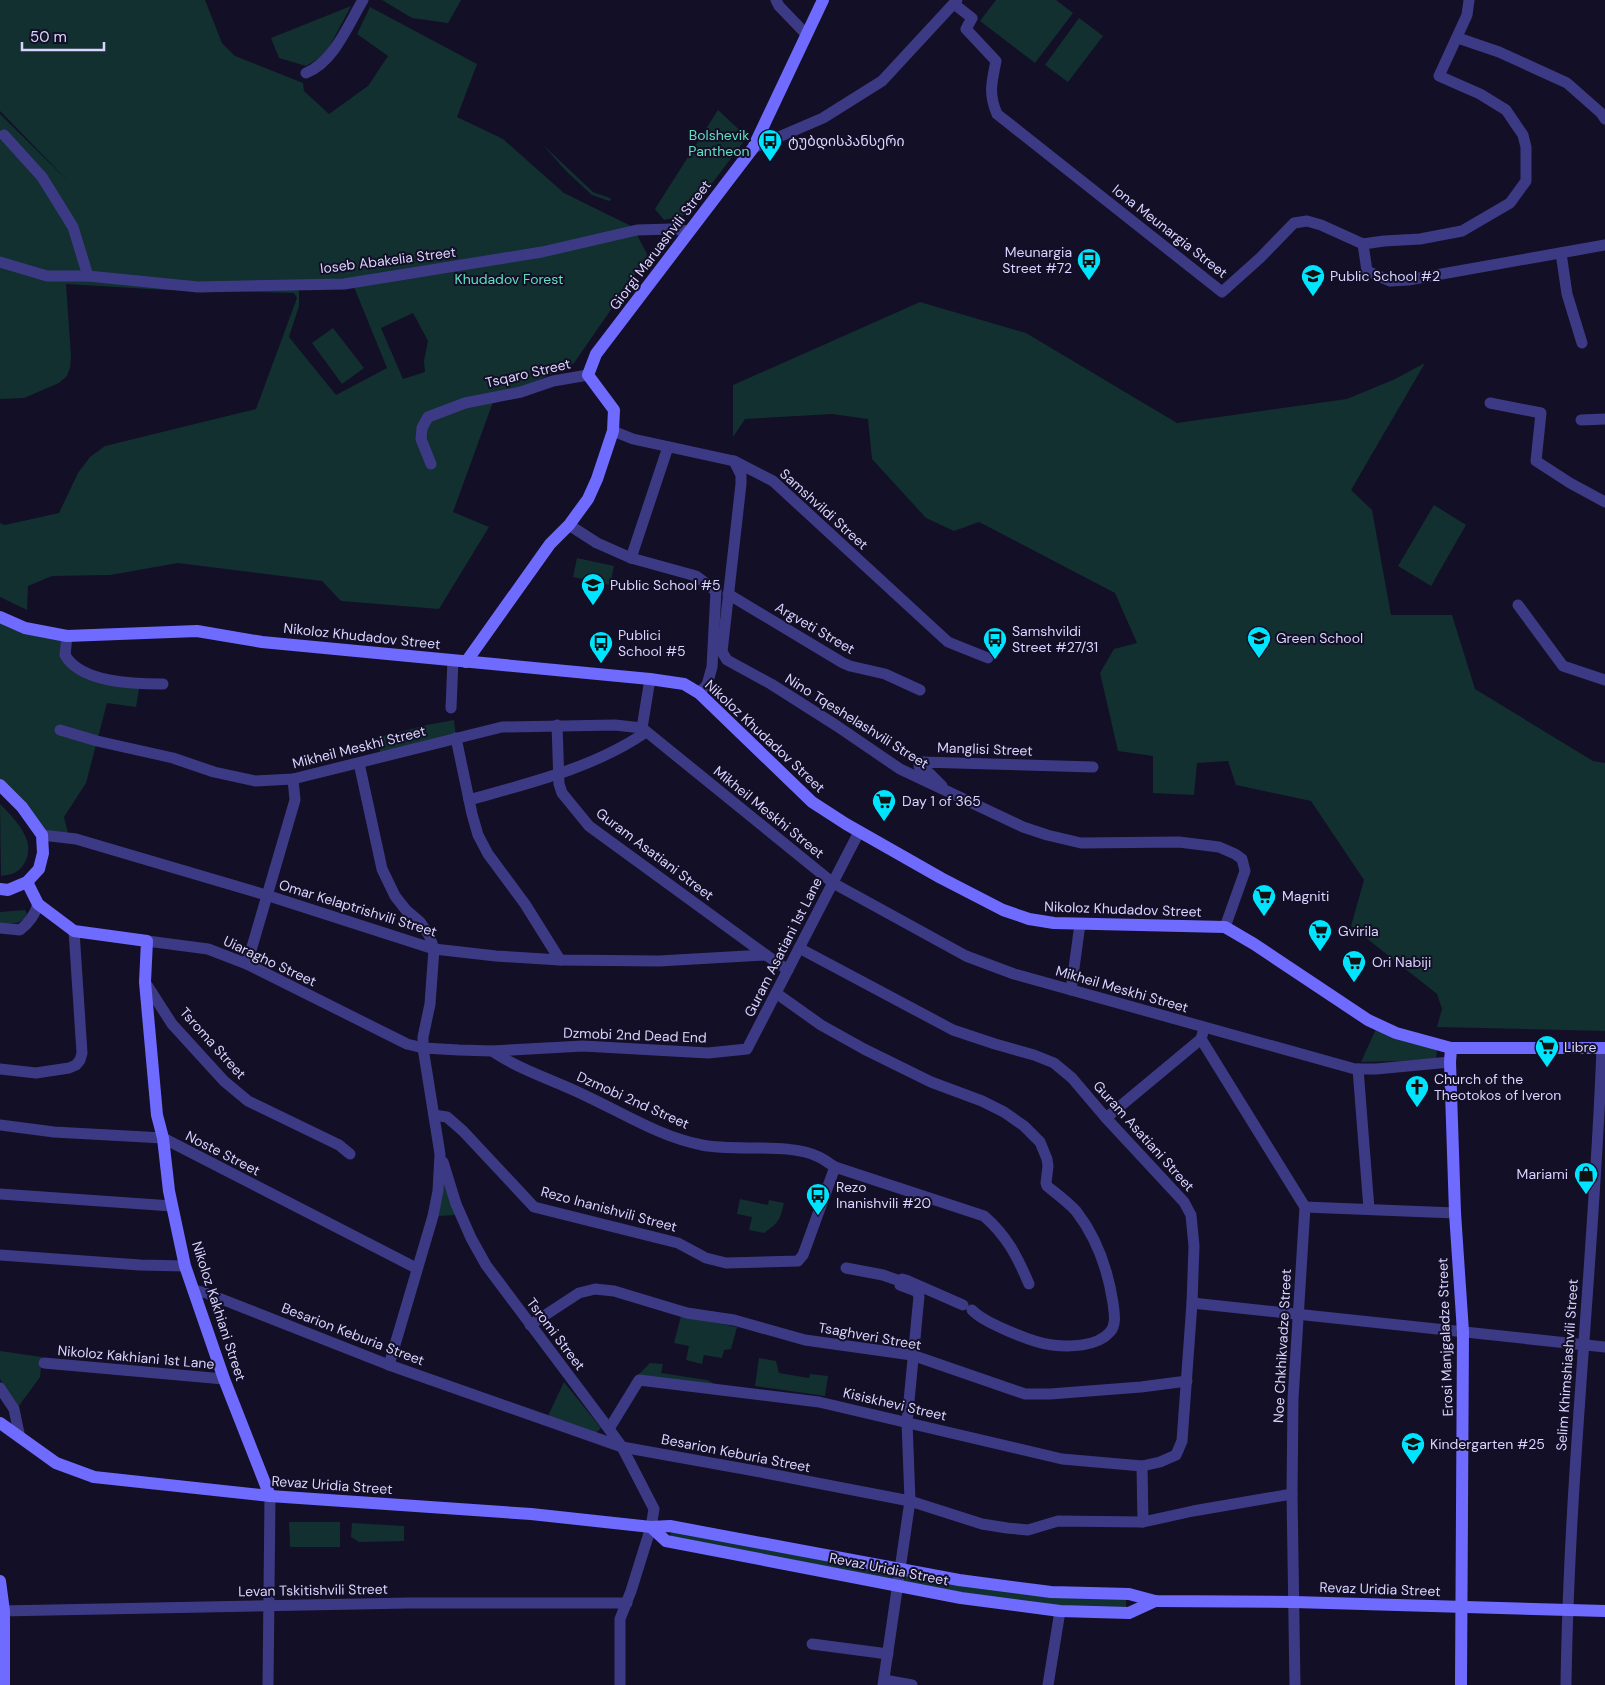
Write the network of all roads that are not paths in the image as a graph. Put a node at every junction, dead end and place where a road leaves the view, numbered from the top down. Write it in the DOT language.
graph roads {
  1 [pos="364,0"];
  2 [pos="776,0"];
  3 [pos="823,0"];
  4 [pos="1469,0"];
  5 [pos="956,2"];
  6 [pos="806,34"];
  7 [pos="1458,38"];
  8 [pos="306,73"];
  9 [pos="1605,119"];
  10 [pos="4,135"];
  11 [pos="753,148"];
  12 [pos="688,231"];
  13 [pos="1363,244"];
  14 [pos="1605,245"];
  15 [pos="1561,253"];
  16 [pos="0,262"];
  17 [pos="88,276"];
  18 [pos="1582,343"];
  19 [pos="588,375"];
  20 [pos="1490,404"];
  21 [pos="1605,419"];
  22 [pos="1581,420"];
  23 [pos="613,430"];
  24 [pos="668,448"];
  25 [pos="734,462"];
  26 [pos="431,464"];
  27 [pos="1605,502"];
  28 [pos="569,525"];
  29 [pos="631,558"];
  30 [pos="728,594"];
  31 [pos="1518,605"];
  32 [pos="0,617"];
  33 [pos="67,636"];
  34 [pos="988,658"];
  35 [pos="453,660"];
  36 [pos="466,662"];
  37 [pos="650,679"];
  38 [pos="1605,680"];
  39 [pos="163,684"];
  40 [pos="920,690"];
  41 [pos="699,693"];
  42 [pos="451,708"];
  43 [pos="557,725"];
  44 [pos="60,730"];
  45 [pos="644,730"];
  46 [pos="456,738"];
  47 [pos="359,763"];
  48 [pos="1093,767"];
  49 [pos="559,774"];
  50 [pos="293,779"];
  51 [pos="0,785"];
  52 [pos="949,793"];
  53 [pos="469,800"];
  54 [pos="859,832"];
  55 [pos="42,835"];
  56 [pos="27,882"];
  57 [pos="833,883"];
  58 [pos="0,889"];
  59 [pos="266,895"];
  60 [pos="38,904"];
  61 [pos="1080,924"];
  62 [pos="1225,927"];
  63 [pos="0,928"];
  64 [pos="74,931"];
  65 [pos="146,941"];
  66 [pos="799,948"];
  67 [pos="434,949"];
  68 [pos="766,955"];
  69 [pos="560,960"];
  70 [pos="247,964"];
  71 [pos="788,970"];
  72 [pos="145,982"];
  73 [pos="1071,990"];
  74 [pos="776,993"];
  75 [pos="1203,1033"];
  76 [pos="423,1048"];
  77 [pos="1451,1048"];
  78 [pos="1603,1048"];
  79 [pos="747,1049"];
  80 [pos="492,1050"];
  81 [pos="1450,1062"];
  82 [pos="0,1069"];
  83 [pos="1358,1069"];
  84 [pos="434,1115"];
  85 [pos="1106,1118"];
  86 [pos="0,1125"];
  87 [pos="163,1138"];
  88 [pos="350,1154"];
  89 [pos="440,1154"];
  90 [pos="835,1167"];
  91 [pos="0,1194"];
  92 [pos="172,1206"];
  93 [pos="1305,1207"];
  94 [pos="1368,1209"];
  95 [pos="1456,1213"];
  96 [pos="0,1255"];
  97 [pos="185,1266"];
  98 [pos="416,1268"];
  99 [pos="846,1268"];
  100 [pos="900,1281"];
  101 [pos="1029,1284"];
  102 [pos="194,1290"];
  103 [pos="1192,1303"];
  104 [pos="1298,1315"];
  105 [pos="530,1325"];
  106 [pos="1463,1332"];
  107 [pos="1583,1345"];
  108 [pos="1605,1347"];
  109 [pos="912,1355"];
  110 [pos="44,1364"];
  111 [pos="388,1364"];
  112 [pos="224,1380"];
  113 [pos="1187,1381"];
  114 [pos="0,1388"];
  115 [pos="907,1422"];
  116 [pos="0,1423"];
  117 [pos="610,1429"];
  118 [pos="20,1438"];
  119 [pos="622,1447"];
  120 [pos="1142,1466"];
  121 [pos="1292,1494"];
  122 [pos="270,1496"];
  123 [pos="910,1502"];
  124 [pos="1143,1522"];
  125 [pos="651,1527"];
  126 [pos="901,1569"];
  127 [pos="0,1582"];
  128 [pos="898,1586"];
  129 [pos="1129,1594"];
  130 [pos="1155,1601"];
  131 [pos="1294,1602"];
  132 [pos="627,1603"];
  133 [pos="269,1605"];
  134 [pos="1462,1606"];
  135 [pos="1568,1610"];
  136 [pos="2,1611"];
  137 [pos="1060,1611"];
  138 [pos="1605,1611"];
  139 [pos="1129,1613"];
  140 [pos="812,1644"];
  141 [pos="888,1654"];
  142 [pos="884,1682"];
  143 [pos="4,1685"];
  144 [pos="268,1685"];
  145 [pos="620,1685"];
  146 [pos="912,1685"];
  147 [pos="1048,1685"];
  148 [pos="1295,1685"];
  149 [pos="1461,1685"];
  150 [pos="1566,1685"];
  1 -- 8 [label="street"];
  2 -- 6 [label="street"];
  3 -- 6 [label="street, Giorgi Maruashvili Street"];
  4 -- 7 [label="street"];
  5 -- 11 [label="street"];
  5 -- 13 [label="street, Iona Meunargia Street"];
  6 -- 11 [label="street, Giorgi Maruashvili Street"];
  7 -- 9 [label="street"];
  7 -- 13 [label="street"];
  10 -- 17 [label="street"];
  11 -- 12 [label="street, Giorgi Maruashvili Street"];
  12 -- 17 [label="street, Ioseb Abakelia Street"];
  12 -- 19 [label="street, Giorgi Maruashvili Street"];
  13 -- 15 [label="street"];
  14 -- 15 [label="street"];
  15 -- 18 [label="street"];
  16 -- 17 [label="street, Ioseb Abakelia Street"];
  19 -- 23 [label="street, Tsqaro Street"];
  19 -- 26 [label="street, Tsqaro Street"];
  20 -- 27 [label="street"];
  21 -- 22 [label="street"];
  23 -- 24 [label="street, Samshvildi Street"];
  23 -- 28 [label="street, Tsqaro Street"];
  24 -- 25 [label="street, Samshvildi Street"];
  24 -- 29 [label="street"];
  25 -- 30 [label="street, Nino Tqeshelashvili Street"];
  25 -- 34 [label="street, Samshvildi Street"];
  28 -- 29 [label="street"];
  28 -- 36 [label="street, Tsqaro Street"];
  29 -- 41 [label="street"];
  30 -- 40 [label="street, Argveti Street"];
  30 -- 52 [label="street, Nino Tqeshelashvili Street"];
  31 -- 38 [label="street"];
  32 -- 33 [label="street, Nikoloz Khudadov Street"];
  33 -- 35 [label="street, Nikoloz Khudadov Street"];
  33 -- 39 [label="street"];
  35 -- 36 [label="street, Nikoloz Khudadov Street"];
  35 -- 42 [label="street"];
  36 -- 37 [label="street, Nikoloz Khudadov Street"];
  37 -- 41 [label="street, Nikoloz Khudadov Street"];
  37 -- 45 [label="street"];
  41 -- 54 [label="street, Nikoloz Khudadov Street"];
  43 -- 45 [label="street, Mikheil Meskhi Street"];
  43 -- 46 [label="street, Mikheil Meskhi Street"];
  43 -- 49 [label="street, Guram Asatiani Street"];
  44 -- 50 [label="street, Mikheil Meskhi Street"];
  45 -- 49 [label="street"];
  45 -- 57 [label="street, Mikheil Meskhi Street"];
  46 -- 47 [label="street, Mikheil Meskhi Street"];
  46 -- 53 [label="street"];
  47 -- 50 [label="street, Mikheil Meskhi Street"];
  47 -- 67 [label="street"];
  48 -- 52 [label="street, Manglisi Street"];
  49 -- 53 [label="street"];
  49 -- 68 [label="street, Guram Asatiani Street"];
  50 -- 59 [label="street"];
  51 -- 55 [label="street"];
  52 -- 62 [label="street, Nino Tqeshelashvili Street"];
  53 -- 69 [label="street"];
  54 -- 57 [label="street, Guram Asatiani 1st Lane"];
  54 -- 61 [label="street, Nikoloz Khudadov Street"];
  55 -- 56 [label="street"];
  55 -- 59 [label="street, Omar Kelaptrishvili Street"];
  56 -- 58 [label="street"];
  56 -- 60 [label="street, Uiaragho Street"];
  57 -- 66 [label="street, Guram Asatiani 1st Lane"];
  57 -- 73 [label="street, Mikheil Meskhi Street"];
  59 -- 67 [label="street, Omar Kelaptrishvili Street"];
  59 -- 70 [label="street"];
  60 -- 63 [label="street"];
  60 -- 64 [label="street, Uiaragho Street"];
  61 -- 62 [label="street, Nikoloz Khudadov Street"];
  61 -- 73 [label="street"];
  62 -- 77 [label="street, Nikoloz Khudadov Street"];
  64 -- 65 [label="street, Uiaragho Street"];
  64 -- 82 [label="street"];
  65 -- 70 [label="street, Uiaragho Street"];
  65 -- 72 [label="street, Nikoloz Kakhiani Street"];
  66 -- 71 [label="street, Guram Asatiani 1st Lane"];
  66 -- 85 [label="street, Guram Asatiani Street"];
  67 -- 69 [label="street, Omar Kelaptrishvili Street"];
  67 -- 76 [label="street"];
  68 -- 69 [label="street, Omar Kelaptrishvili Street"];
  68 -- 71 [label="street"];
  70 -- 76 [label="street, Uiaragho Street"];
  71 -- 74 [label="street, Guram Asatiani 1st Lane"];
  72 -- 87 [label="street, Nikoloz Kakhiani Street"];
  72 -- 88 [label="street, Tsroma Street"];
  73 -- 75 [label="street, Mikheil Meskhi Street"];
  74 -- 79 [label="street, Guram Asatiani 1st Lane"];
  74 -- 100 [label="street"];
  75 -- 83 [label="street, Mikheil Meskhi Street"];
  75 -- 85 [label="street"];
  75 -- 93 [label="street"];
  76 -- 80 [label="street"];
  76 -- 84 [label="street"];
  77 -- 78 [label="street, Nikoloz Khudadov Street"];
  77 -- 81 [label="street, Erosi Manjgaladze Street"];
  78 -- 107 [label="street, Selim Khimshiashvili Street"];
  79 -- 80 [label="street, Dzmobi 2nd Dead End"];
  80 -- 90 [label="street, Dzmobi 2nd Street"];
  81 -- 83 [label="street, Mikheil Meskhi Street"];
  81 -- 95 [label="street, Erosi Manjgaladze Street"];
  83 -- 94 [label="street"];
  84 -- 89 [label="street"];
  84 -- 90 [label="street, Rezo Inanishvili Street"];
  85 -- 103 [label="street, Guram Asatiani Street"];
  86 -- 87 [label="street, Noste Street"];
  87 -- 92 [label="street, Nikoloz Kakhiani Street"];
  87 -- 98 [label="street, Noste Street"];
  89 -- 98 [label="street"];
  89 -- 105 [label="street, Tsromi Street"];
  90 -- 101 [label="street, Dzmobi 2nd Street"];
  91 -- 92 [label="street"];
  92 -- 97 [label="street, Nikoloz Kakhiani Street"];
  93 -- 94 [label="street"];
  93 -- 104 [label="street, Noe Chkhikvadze Street"];
  94 -- 95 [label="street"];
  95 -- 106 [label="street, Erosi Manjgaladze Street"];
  96 -- 97 [label="street"];
  97 -- 102 [label="street, Nikoloz Kakhiani Street"];
  98 -- 111 [label="street"];
  99 -- 100 [label="street"];
  100 -- 109 [label="street"];
  102 -- 111 [label="street, Besarion Keburia Street"];
  102 -- 112 [label="street, Nikoloz Kakhiani Street"];
  103 -- 104 [label="street"];
  103 -- 113 [label="street, Guram Asatiani Street"];
  104 -- 106 [label="street"];
  104 -- 121 [label="street, Noe Chkhikvadze Street"];
  105 -- 109 [label="street, Tsaghveri Street"];
  105 -- 117 [label="street, Tsromi Street"];
  106 -- 107 [label="street"];
  106 -- 134 [label="street, Erosi Manjgaladze Street"];
  107 -- 108 [label="street"];
  107 -- 135 [label="street, Selim Khimshiashvili Street"];
  109 -- 113 [label="street, Tsaghveri Street"];
  109 -- 115 [label="street"];
  110 -- 112 [label="street, Nikoloz Kakhiani 1st Lane"];
  111 -- 119 [label="street, Besarion Keburia Street"];
  112 -- 122 [label="street, Nikoloz Kakhiani Street"];
  113 -- 120 [label="street, Guram Asatiani Street"];
  114 -- 118 [label="street"];
  115 -- 117 [label="street, Kisiskhevi Street"];
  115 -- 120 [label="street, Kisiskhevi Street"];
  115 -- 123 [label="street"];
  116 -- 118 [label="street, Revaz Uridia Street"];
  117 -- 119 [label="street, Tsromi Street"];
  118 -- 122 [label="street, Revaz Uridia Street"];
  119 -- 123 [label="street, Besarion Keburia Street"];
  119 -- 125 [label="street, Tsromi Street"];
  120 -- 124 [label="street"];
  121 -- 124 [label="street, Besarion Keburia Street"];
  121 -- 131 [label="street, Noe Chkhikvadze Street"];
  122 -- 125 [label="street, Revaz Uridia Street"];
  122 -- 133 [label="street, Nikoloz Kakhiani Street"];
  123 -- 124 [label="street, Besarion Keburia Street"];
  123 -- 126 [label="street"];
  125 -- 126 [label="street, Revaz Uridia Street"];
  125 -- 128 [label="street, Revaz Uridia Street"];
  125 -- 132 [label="street, Tsromi Street"];
  126 -- 128 [label="street"];
  126 -- 129 [label="street, Revaz Uridia Street"];
  127 -- 136 [label="street"];
  128 -- 137 [label="street, Revaz Uridia Street"];
  128 -- 141 [label="street"];
  129 -- 130 [label="street, Revaz Uridia Street"];
  129 -- 139 [label="street"];
  130 -- 131 [label="street, Revaz Uridia Street"];
  130 -- 139 [label="street, Revaz Uridia Street"];
  131 -- 134 [label="street, Revaz Uridia Street"];
  131 -- 148 [label="street, Noe Chkhikvadze Street"];
  132 -- 133 [label="street, Levan Tskitishvili Street"];
  132 -- 145 [label="street, Tsromi Street"];
  133 -- 136 [label="street, Levan Tskitishvili Street"];
  133 -- 144 [label="street, Nikoloz Kakhiani Street"];
  134 -- 135 [label="street, Revaz Uridia Street"];
  134 -- 149 [label="street, Erosi Manjgaladze Street"];
  135 -- 138 [label="street, Revaz Uridia Street"];
  135 -- 150 [label="street, Selim Khimshiashvili Street"];
  136 -- 143 [label="street"];
  137 -- 139 [label="street, Revaz Uridia Street"];
  137 -- 147 [label="street"];
  140 -- 141 [label="street"];
  141 -- 142 [label="street"];
  142 -- 146 [label="street"];
}
